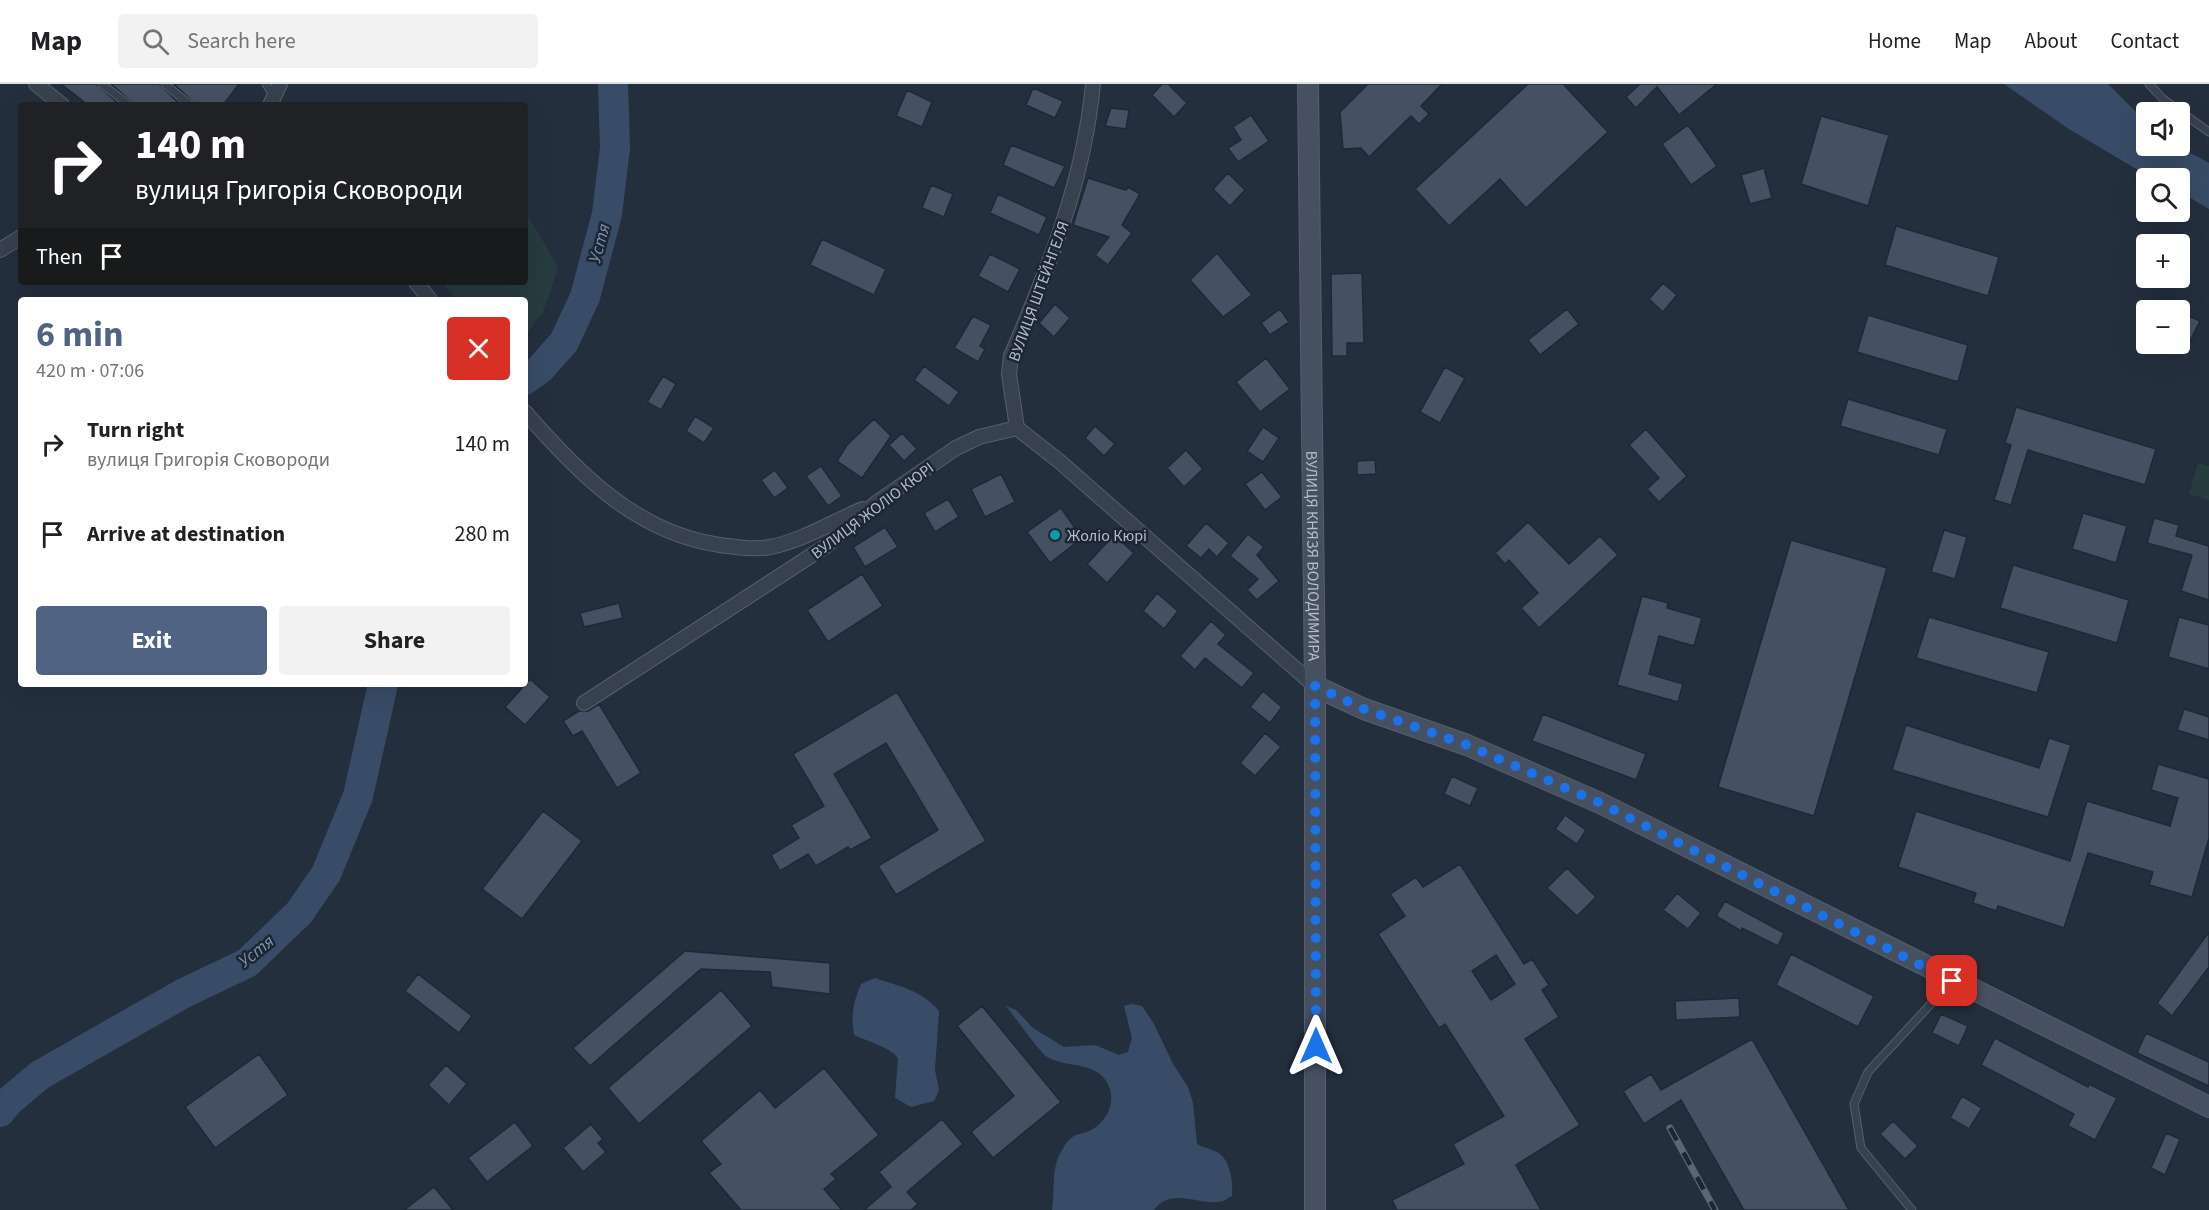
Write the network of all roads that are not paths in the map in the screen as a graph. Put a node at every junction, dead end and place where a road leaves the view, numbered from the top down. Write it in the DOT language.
graph roads {
  1 [pos="36,84"];
  2 [pos="102,84"];
  3 [pos="165,84"];
  4 [pos="1093,84"];
  5 [pos="1308,84"];
  6 [pos="2149,84"];
  7 [pos="58,102"];
  8 [pos="125,102"];
  9 [pos="186,102"];
  10 [pos="2209,132"];
  11 [pos="18,239"];
  12 [pos="0,250"];
  13 [pos="418,285"];
  14 [pos="428,297"];
  15 [pos="528,415"];
  16 [pos="1017,428"];
  17 [pos="876,503"];
  18 [pos="1315,686"];
  19 [pos="584,703"];
  20 [pos="1952,981"];
  21 [pos="2209,1107"];
  22 [pos="1315,1210"];
  23 [pos="1912,1210"];
  1 -- 7 [label="street"];
  2 -- 8 [label="lane"];
  3 -- 9 [label="lane"];
  4 -- 16 [label="street, ВУЛИЦЯ ШТЕЙНГЕЛЯ"];
  5 -- 18 [label="main road, ВУЛИЦЯ КНЯЗЯ ВОЛОДИМИРА"];
  6 -- 10 [label="lane"];
  11 -- 12 [label="street"];
  13 -- 14 [label="street"];
  15 -- 17 [label="street"];
  16 -- 17 [label="street, ВУЛИЦЯ ЖОЛІО КЮРІ"];
  16 -- 18 [label="street"];
  17 -- 19 [label="street, ВУЛИЦЯ ЖОЛІО КЮРІ"];
  18 -- 20 [label="main road"];
  18 -- 22 [label="main road, ВУЛИЦЯ КНЯЗЯ ВОЛОДИМИРА"];
  20 -- 21 [label="main road"];
  20 -- 23 [label="lane"];
}
